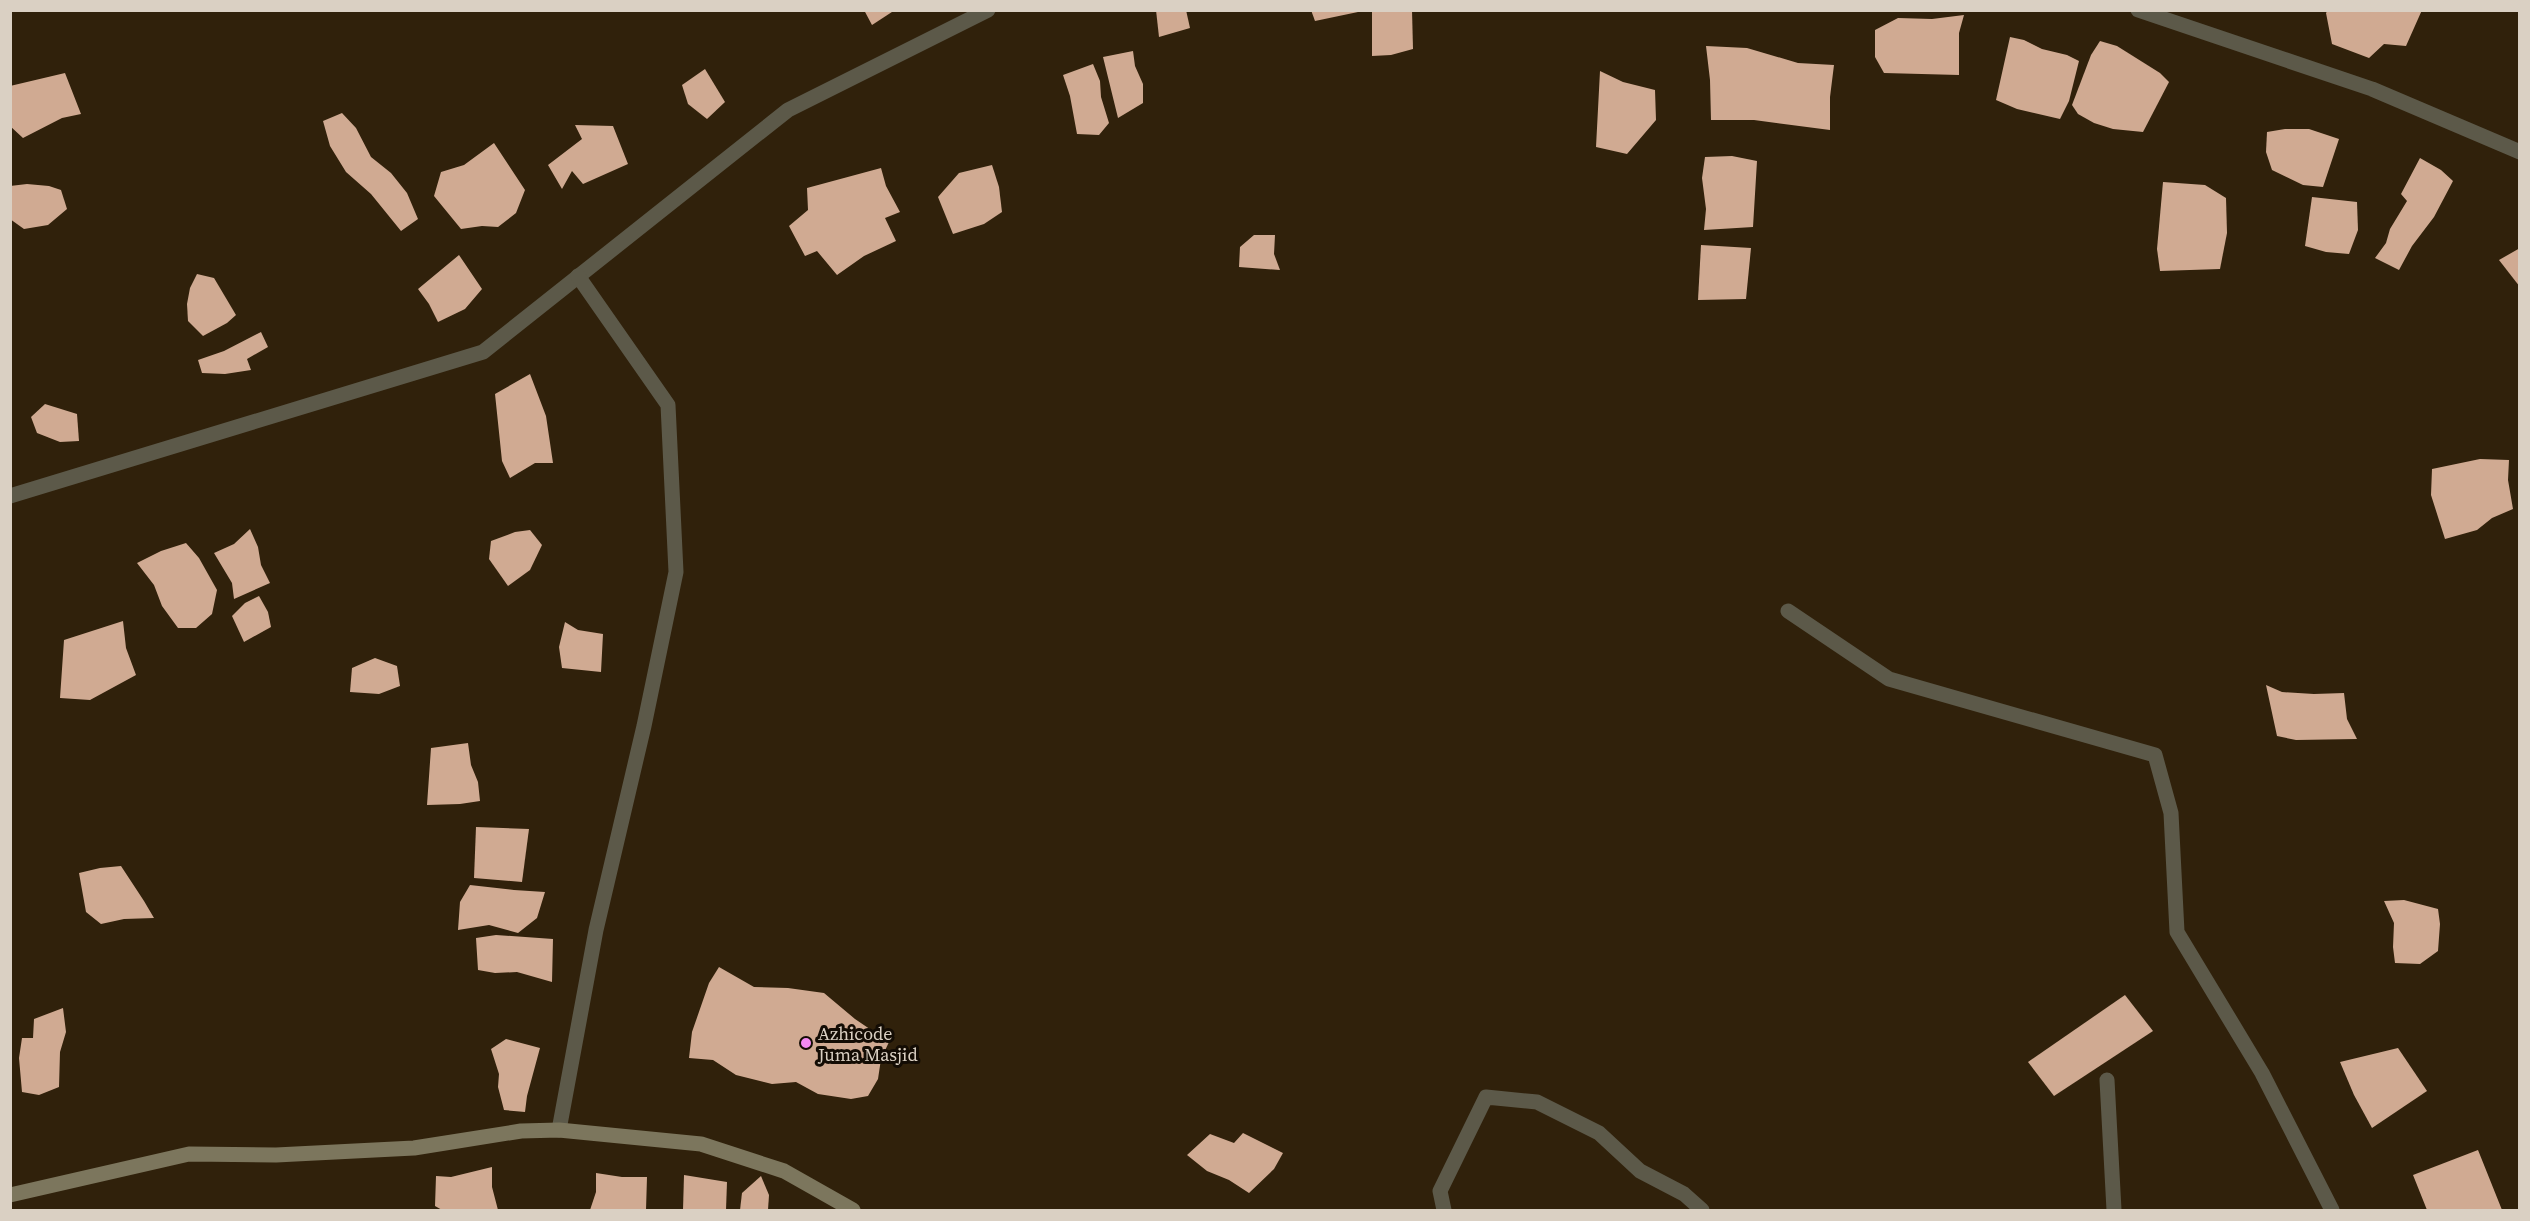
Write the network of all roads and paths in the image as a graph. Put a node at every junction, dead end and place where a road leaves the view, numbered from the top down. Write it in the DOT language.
graph roads {
  1 [pos="988,10"];
  2 [pos="2138,10"];
  3 [pos="2520,152"];
  4 [pos="578,276"];
  5 [pos="10,496"];
  6 [pos="1788,611"];
  7 [pos="2108,1080"];
  8 [pos="559,1130"];
  9 [pos="10,1195"];
  10 [pos="853,1210"];
  11 [pos="1444,1210"];
  12 [pos="1702,1210"];
  13 [pos="2114,1210"];
  14 [pos="2332,1210"];
  1 -- 4 [label="street"];
  2 -- 3 [label="street"];
  4 -- 5 [label="street"];
  4 -- 8 [label="street"];
  6 -- 14 [label="street"];
  7 -- 13 [label="street"];
  8 -- 9 [label="street"];
  8 -- 10 [label="street"];
  11 -- 12 [label="street"];
}
